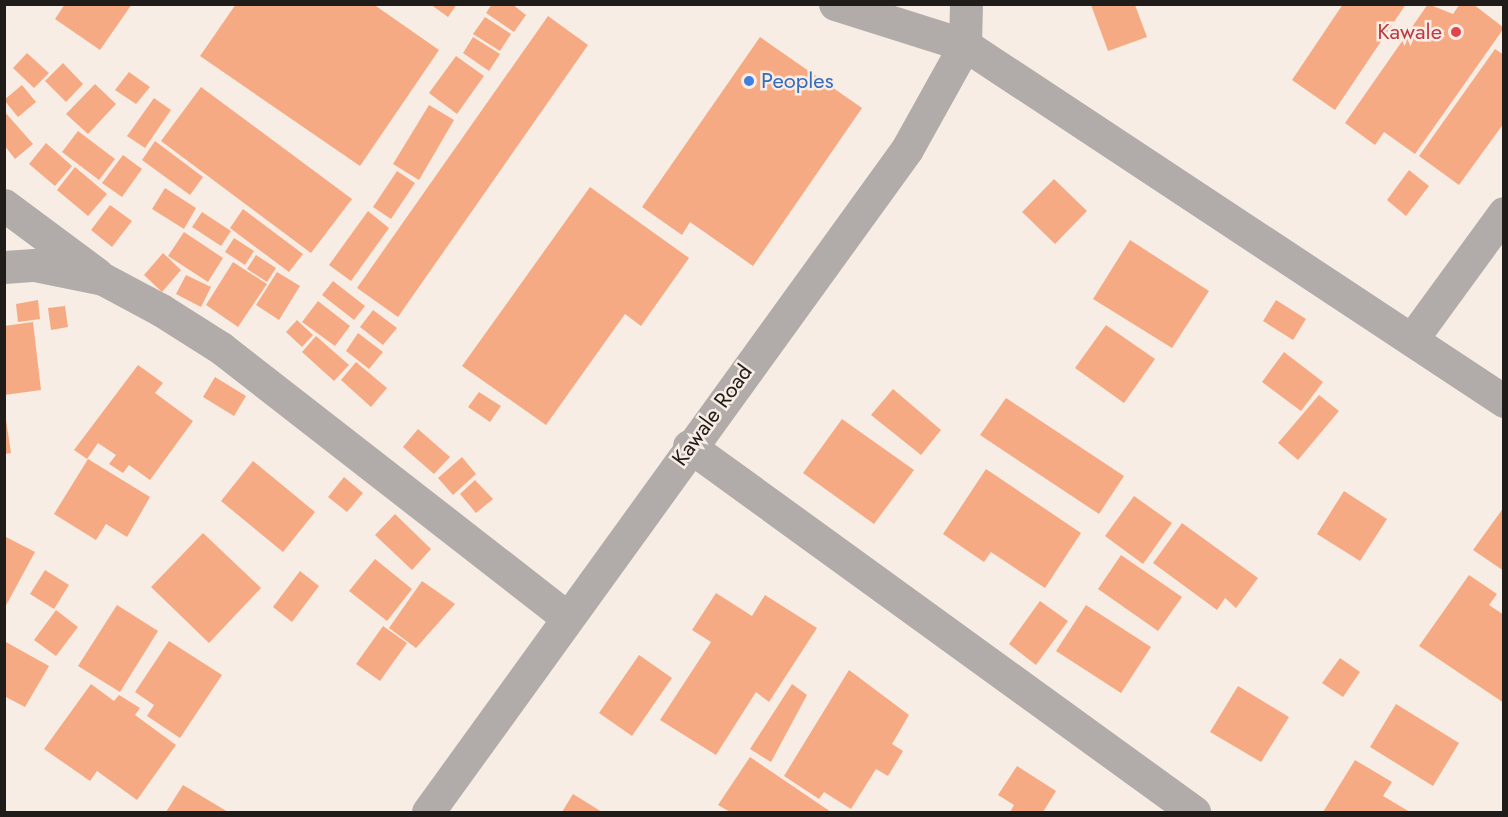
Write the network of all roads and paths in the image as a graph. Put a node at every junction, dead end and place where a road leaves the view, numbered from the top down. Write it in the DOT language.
graph roads {
  1 [pos="835,4"];
  2 [pos="966,4"];
  3 [pos="964,45"];
  4 [pos="4,205"];
  5 [pos="1503,213"];
  6 [pos="4,267"];
  7 [pos="103,279"];
  8 [pos="1412,339"];
  9 [pos="1503,402"];
  10 [pos="689,446"];
  11 [pos="566,617"];
  12 [pos="428,813"];
  13 [pos="1194,813"];
  1 -- 3 [label="street"];
  2 -- 3 [label="street, Kawale Road"];
  3 -- 8 [label="street"];
  3 -- 10 [label="street, Kawale Road"];
  4 -- 7 [label="street"];
  5 -- 8 [label="street"];
  6 -- 7 [label="street"];
  7 -- 11 [label="street"];
  8 -- 9 [label="street"];
  10 -- 11 [label="street, Kawale Road"];
  10 -- 13 [label="street"];
  11 -- 12 [label="street, Kawale Road"];
}
